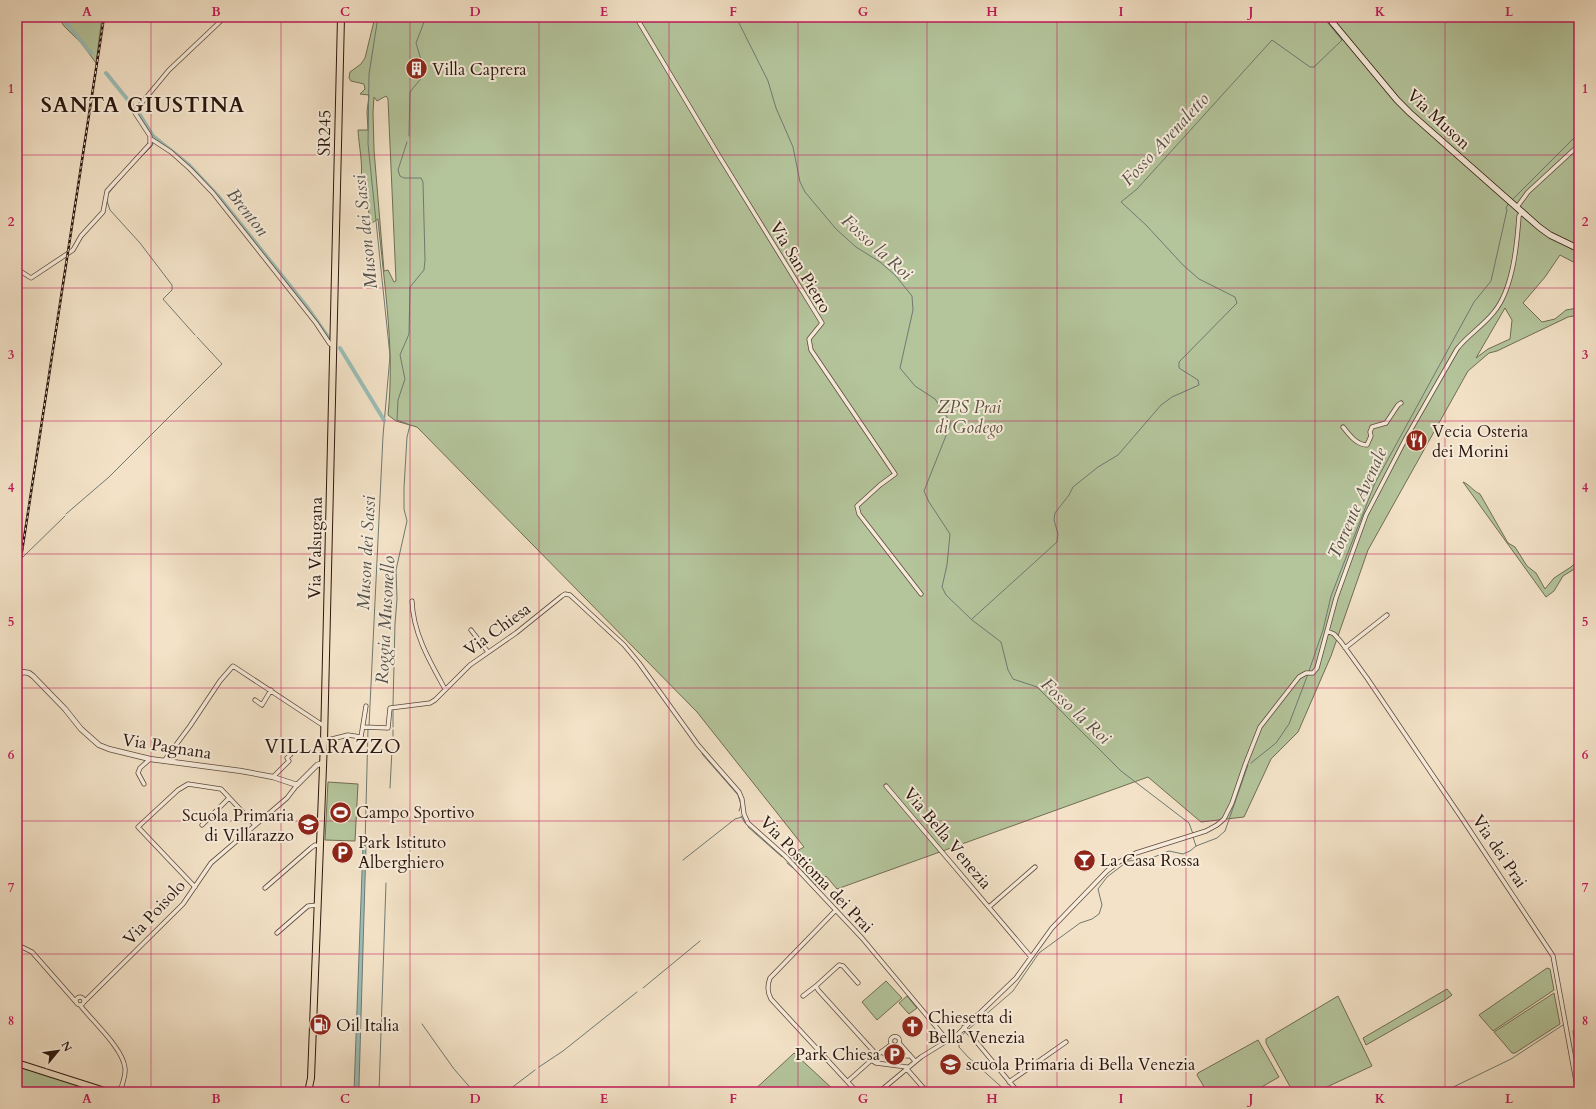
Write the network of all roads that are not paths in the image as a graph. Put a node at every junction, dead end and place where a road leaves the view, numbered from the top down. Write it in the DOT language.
graph roads {
  1 [pos="226,17"];
  2 [pos="341,17"];
  3 [pos="636,17"];
  4 [pos="1328,17"];
  5 [pos="153,140"];
  6 [pos="1579,145"];
  7 [pos="1517,207"];
  8 [pos="1522,212"];
  9 [pos="335,250"];
  10 [pos="1579,250"];
  11 [pos="17,270"];
  12 [pos="333,345"];
  13 [pos="1401,403"];
  14 [pos="1343,427"];
  15 [pos="568,594"];
  16 [pos="921,594"];
  17 [pos="412,601"];
  18 [pos="1387,615"];
  19 [pos="471,630"];
  20 [pos="1327,631"];
  21 [pos="1345,648"];
  22 [pos="488,652"];
  23 [pos="17,677"];
  24 [pos="445,689"];
  25 [pos="271,690"];
  26 [pos="255,700"];
  27 [pos="366,706"];
  28 [pos="324,726"];
  29 [pos="366,727"];
  30 [pos="324,741"];
  31 [pos="292,753"];
  32 [pos="150,759"];
  33 [pos="164,761"];
  34 [pos="323,763"];
  35 [pos="273,777"];
  36 [pos="144,784"];
  37 [pos="297,785"];
  38 [pos="886,786"];
  39 [pos="229,798"];
  40 [pos="254,824"];
  41 [pos="202,825"];
  42 [pos="320,846"];
  43 [pos="1035,867"];
  44 [pos="195,887"];
  45 [pos="265,888"];
  46 [pos="318,905"];
  47 [pos="989,907"];
  48 [pos="836,910"];
  49 [pos="277,933"];
  50 [pos="17,948"];
  51 [pos="1031,957"];
  52 [pos="858,983"];
  53 [pos="816,986"];
  54 [pos="71,996"];
  55 [pos="88,996"];
  56 [pos="803,996"];
  57 [pos="80,997"];
  58 [pos="76,1002"];
  59 [pos="82,1005"];
  60 [pos="965,1028"];
  61 [pos="948,1041"];
  62 [pos="1066,1042"];
  63 [pos="899,1043"];
  64 [pos="892,1044"];
  65 [pos="881,1052"];
  66 [pos="877,1055"];
  67 [pos="910,1055"];
  68 [pos="871,1060"];
  69 [pos="915,1061"];
  70 [pos="17,1063"];
  71 [pos="907,1067"];
  72 [pos="311,1078"];
  73 [pos="848,1081"];
  74 [pos="1009,1082"];
  75 [pos="108,1092"];
  76 [pos="120,1092"];
  77 [pos="308,1092"];
  78 [pos="313,1092"];
  79 [pos="857,1092"];
  80 [pos="879,1092"];
  81 [pos="927,1092"];
  82 [pos="1018,1092"];
  83 [pos="1578,1092"];
  1 -- 5 [label="street"];
  2 -- 9 [label="main road, SR245 / SR245"];
  3 -- 16 [label="street, Via San Pietro"];
  4 -- 7 [label="main road, Via Muson"];
  5 -- 11 [label="street"];
  5 -- 12 [label="street"];
  6 -- 7 [label="street"];
  7 -- 8 [label="main road, Via Muson"];
  8 -- 10 [label="main road, Via Muson"];
  8 -- 20 [label="street"];
  9 -- 12 [label="main road, Via Valsugana / SR245"];
  12 -- 28 [label="main road, Via Valsugana / SR245"];
  13 -- 14 [label="street"];
  15 -- 22 [label="street, Via Chiesa"];
  15 -- 48 [label="street, Via Postioma dei Prai"];
  17 -- 24 [label="street"];
  18 -- 21 [label="street"];
  19 -- 22 [label="street"];
  20 -- 21 [label="street, Via dei Prai"];
  20 -- 51 [label="street"];
  21 -- 83 [label="street, Via dei Prai"];
  22 -- 24 [label="street, Via Chiesa"];
  23 -- 32 [label="street, Via Pagnana"];
  24 -- 29 [label="street, Via Chiesa"];
  25 -- 26 [label="street"];
  25 -- 28 [label="street"];
  25 -- 33 [label="street"];
  27 -- 29 [label="street"];
  28 -- 30 [label="main road, Via Valsugana / SR245"];
  29 -- 30 [label="street"];
  30 -- 34 [label="main road, Via Valsugana / SR245"];
  31 -- 35 [label="street"];
  32 -- 33 [label="street, Via Pagnana"];
  32 -- 36 [label="street"];
  33 -- 35 [label="street, Via Pagnana"];
  34 -- 37 [label="street, Via Poisolo"];
  34 -- 42 [label="main road, Via Valsugana / SR245"];
  35 -- 37 [label="street, Via Pagnana"];
  37 -- 40 [label="street, Via Poisolo"];
  38 -- 47 [label="street, Via Bella Venezia"];
  39 -- 40 [label="street"];
  39 -- 41 [label="street"];
  39 -- 44 [label="street"];
  40 -- 44 [label="street, Via Poisolo"];
  42 -- 45 [label="street"];
  42 -- 46 [label="main road, Via Valsugana / SR245"];
  43 -- 47 [label="street, Via Bella Venezia"];
  44 -- 55 [label="street, Via Poisolo"];
  46 -- 49 [label="street"];
  46 -- 72 [label="main road, Via Valsugana / SR245"];
  47 -- 51 [label="street, Via Bella Venezia"];
  48 -- 61 [label="street, Via Postioma dei Prai"];
  48 -- 73 [label="street"];
  50 -- 54 [label="street"];
  51 -- 60 [label="street"];
  52 -- 53 [label="street"];
  53 -- 56 [label="street"];
  53 -- 66 [label="street"];
  54 -- 57 [label="street"];
  54 -- 58 [label="street"];
  55 -- 57 [label="street"];
  55 -- 59 [label="street, Via Poisolo"];
  57 -- 58 [label="street"];
  57 -- 59 [label="street"];
  58 -- 59 [label="street"];
  59 -- 76 [label="street"];
  60 -- 61 [label="street"];
  60 -- 74 [label="street"];
  61 -- 69 [label="street"];
  62 -- 74 [label="street"];
  63 -- 64 [label="street"];
  63 -- 64 [label="street"];
  63 -- 67 [label="street"];
  64 -- 65 [label="street"];
  65 -- 66 [label="street"];
  65 -- 67 [label="street"];
  66 -- 68 [label="street"];
  67 -- 69 [label="street"];
  68 -- 71 [label="street"];
  68 -- 73 [label="street"];
  69 -- 71 [label="street"];
  70 -- 75 [label="main road"];
  71 -- 80 [label="street"];
  71 -- 81 [label="street"];
  72 -- 77 [label="main road, Via Valsugana / SR245"];
  72 -- 78 [label="main road, Via Valsugana / SR245"];
  73 -- 79 [label="street"];
  74 -- 82 [label="street"];
}
